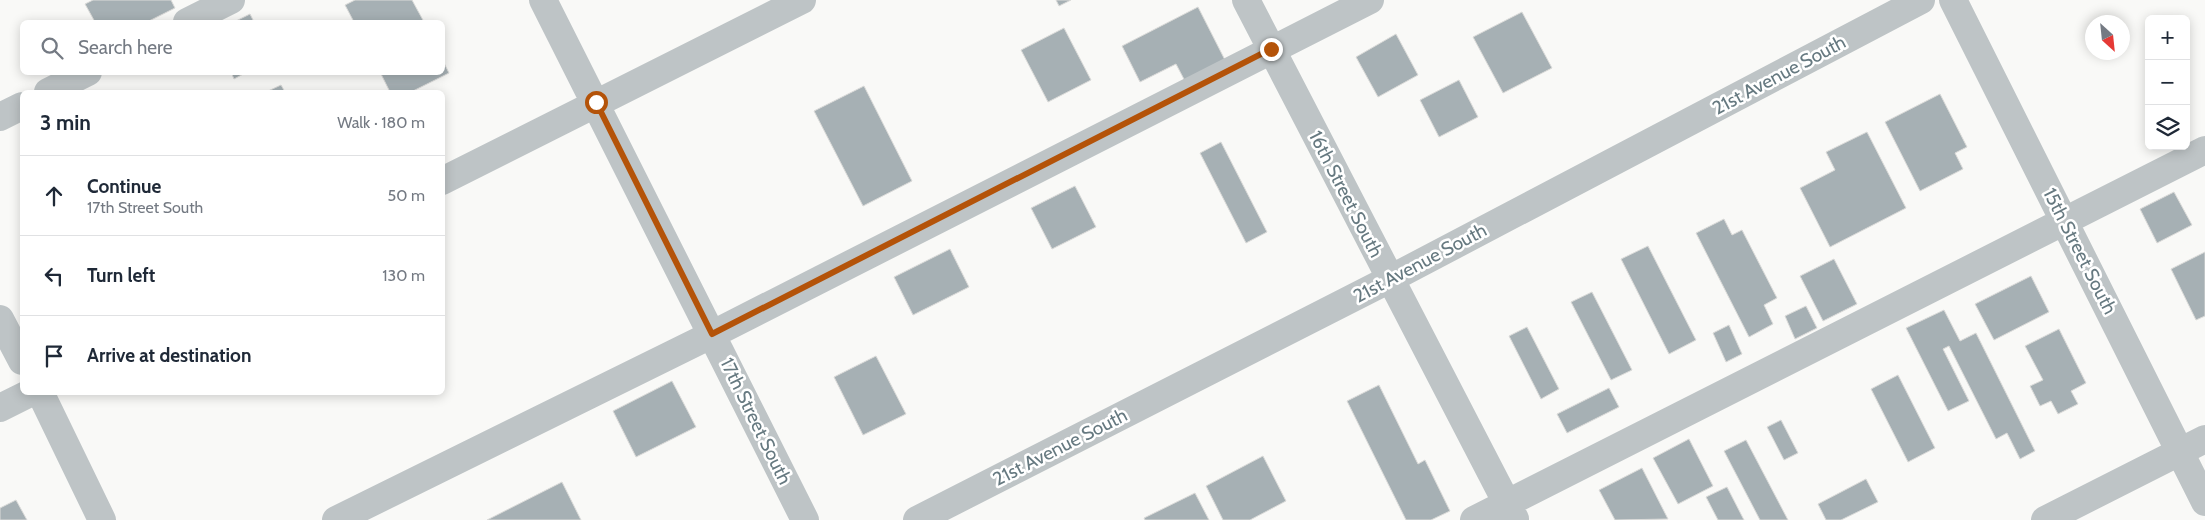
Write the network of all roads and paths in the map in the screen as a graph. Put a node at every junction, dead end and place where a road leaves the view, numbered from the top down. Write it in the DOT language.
graph roads {
  1 [pos="231,0"];
  2 [pos="543,0"];
  3 [pos="802,0"];
  4 [pos="1246,0"];
  5 [pos="1370,0"];
  6 [pos="1921,0"];
  7 [pos="1952,0"];
  8 [pos="191,20"];
  9 [pos="1271,49"];
  10 [pos="82,75"];
  11 [pos="52,90"];
  12 [pos="596,102"];
  13 [pos="20,107"];
  14 [pos="0,117"];
  15 [pos="2205,150"];
  16 [pos="445,179"];
  17 [pos="2065,221"];
  18 [pos="1390,279"];
  19 [pos="0,319"];
  20 [pos="712,334"];
  21 [pos="20,357"];
  22 [pos="26,395"];
  23 [pos="41,395"];
  24 [pos="0,408"];
  25 [pos="2205,439"];
  26 [pos="2179,452"];
  27 [pos="2205,502"];
  28 [pos="1512,512"];
  29 [pos="102,520"];
  30 [pos="336,520"];
  31 [pos="805,520"];
  32 [pos="917,520"];
  33 [pos="1474,520"];
  34 [pos="2045,520"];
  1 -- 8 [label="street"];
  2 -- 12 [label="street, 17th Street South"];
  3 -- 12 [label="street"];
  4 -- 9 [label="street, 16th Street South"];
  5 -- 9 [label="street"];
  6 -- 18 [label="street, 21st Avenue South"];
  7 -- 17 [label="street, 15th Street South"];
  9 -- 18 [label="street, 16th Street South"];
  9 -- 20 [label="street"];
  10 -- 11 [label="street"];
  12 -- 16 [label="street"];
  12 -- 20 [label="street, 17th Street South"];
  13 -- 14 [label="street"];
  15 -- 17 [label="street"];
  17 -- 26 [label="street, 15th Street South"];
  17 -- 28 [label="street"];
  18 -- 28 [label="street, 16th Street South"];
  18 -- 32 [label="street, 21st Avenue South"];
  19 -- 21 [label="street"];
  20 -- 30 [label="street"];
  20 -- 31 [label="street, 17th Street South"];
  22 -- 24 [label="street"];
  23 -- 29 [label="street"];
  25 -- 26 [label="street"];
  26 -- 27 [label="street, 15th Street South"];
  26 -- 34 [label="street"];
  28 -- 33 [label="street"];
}
